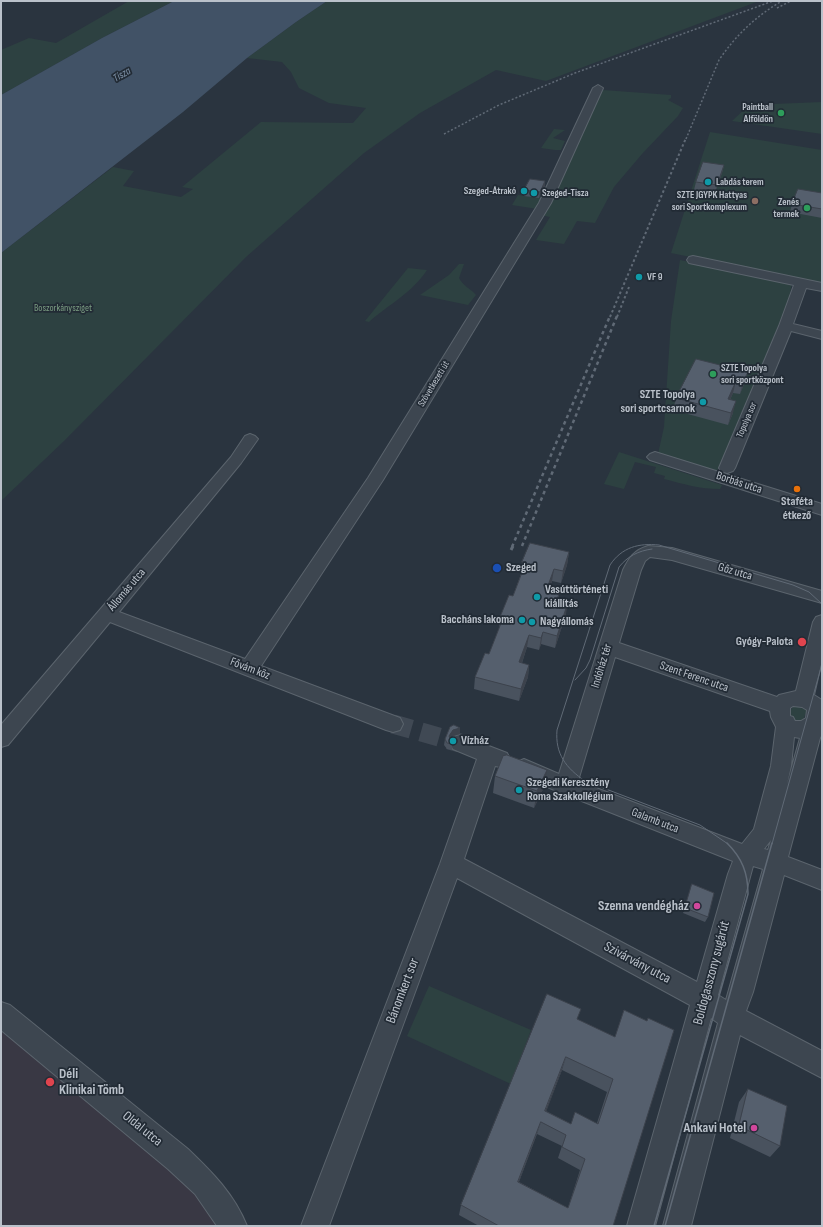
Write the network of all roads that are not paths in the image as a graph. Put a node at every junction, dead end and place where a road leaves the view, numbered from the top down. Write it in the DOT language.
graph roads {
  1 [pos="598,88"];
  2 [pos="693,260"];
  3 [pos="801,283"];
  4 [pos="822,287"];
  5 [pos="786,326"];
  6 [pos="822,335"];
  7 [pos="250,439"];
  8 [pos="655,457"];
  9 [pos="727,468"];
  10 [pos="822,510"];
  11 [pos="647,552"];
  12 [pos="822,597"];
  13 [pos="106,614"];
  14 [pos="822,622"];
  15 [pos="608,647"];
  16 [pos="248,668"];
  17 [pos="804,700"];
  18 [pos="783,715"];
  19 [pos="393,724"];
  20 [pos="820,724"];
  21 [pos="1,739"];
  22 [pos="460,743"];
  23 [pos="489,755"];
  24 [pos="566,786"];
  25 [pos="746,856"];
  26 [pos="776,862"];
  27 [pos="451,864"];
  28 [pos="822,880"];
  29 [pos="704,1000"];
  30 [pos="1,1014"];
  31 [pos="732,1017"];
  32 [pos="822,1065"];
  33 [pos="233,1226"];
  34 [pos="315,1226"];
  35 [pos="641,1226"];
  36 [pos="677,1226"];
  1 -- 16 [label="street, Szövetkezeti út"];
  2 -- 3 [label="street"];
  3 -- 4 [label="street"];
  3 -- 5 [label="street, Topolya sor"];
  5 -- 6 [label="street"];
  5 -- 9 [label="street, Topolya sor"];
  7 -- 13 [label="street, Állomás utca"];
  8 -- 10 [label="street, Borbás utca"];
  11 -- 12 [label="street, Gőz utca"];
  11 -- 15 [label="street, Indóház tér"];
  13 -- 16 [label="street, Fővám köz"];
  13 -- 21 [label="street, Állomás utca"];
  14 -- 17 [label="street"];
  15 -- 18 [label="street, Szent Ferenc utca"];
  15 -- 24 [label="street, Indóház tér"];
  16 -- 19 [label="street, Fővám köz"];
  17 -- 18 [label="street"];
  17 -- 20 [label="street"];
  18 -- 20 [label="street"];
  18 -- 25 [label="street, Boldogasszony sugárút"];
  20 -- 26 [label="street"];
  22 -- 23 [label="street"];
  23 -- 24 [label="street, Galamb utca"];
  23 -- 27 [label="street, Bánomkert sor"];
  24 -- 25 [label="street, Galamb utca"];
  25 -- 26 [label="street, Galamb utca"];
  25 -- 29 [label="street, Boldogasszony sugárút"];
  26 -- 28 [label="street, Galamb utca"];
  26 -- 31 [label="street"];
  27 -- 29 [label="street, Szivárvány utca"];
  27 -- 34 [label="street, Bánomkert sor"];
  29 -- 31 [label="street, Szivárvány utca"];
  29 -- 35 [label="street, Boldogasszony sugárút"];
  30 -- 33 [label="street, Oldal utca"];
  31 -- 32 [label="street, Szivárvány utca"];
  31 -- 36 [label="street"];
}
